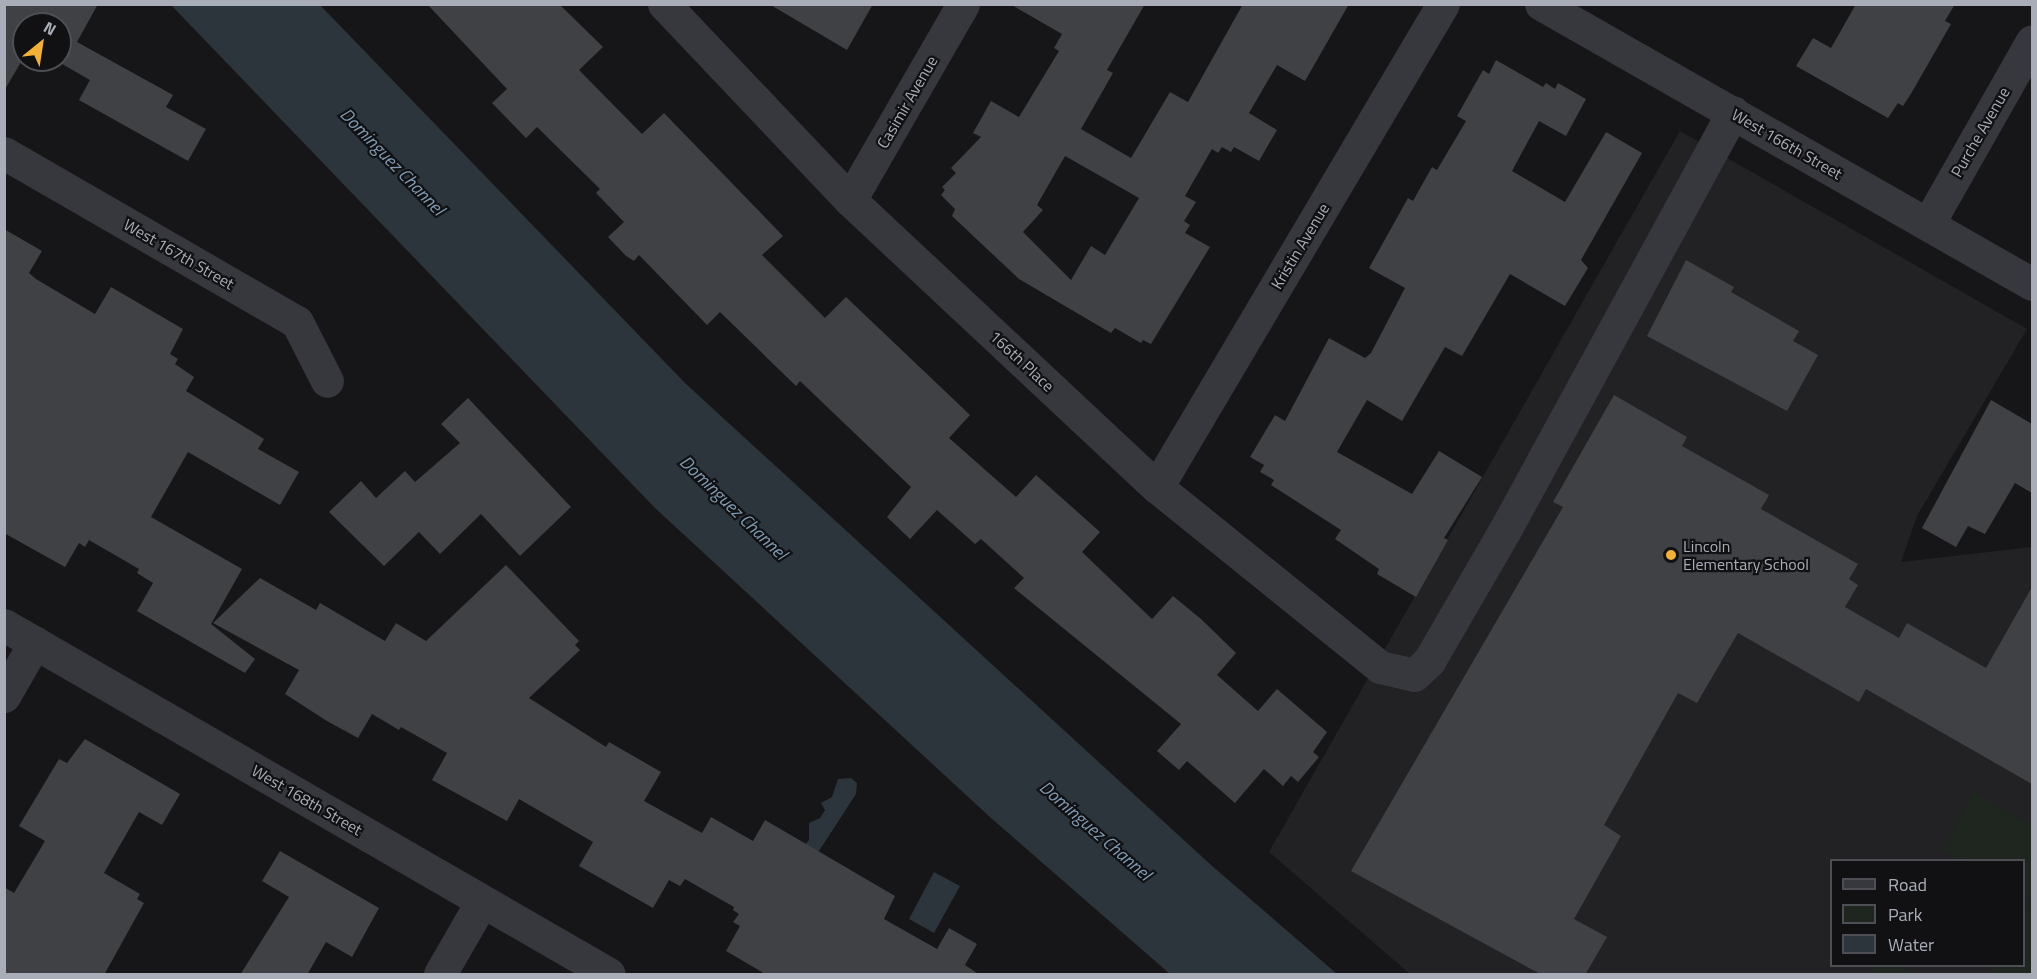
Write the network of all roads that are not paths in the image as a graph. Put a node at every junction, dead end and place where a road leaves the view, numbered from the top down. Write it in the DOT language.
graph roads {
  1 [pos="664,4"];
  2 [pos="963,4"];
  3 [pos="1443,4"];
  4 [pos="1541,4"];
  5 [pos="2032,41"];
  6 [pos="1732,112"];
  7 [pos="4,153"];
  8 [pos="850,201"];
  9 [pos="1929,224"];
  10 [pos="2032,284"];
  11 [pos="327,381"];
  12 [pos="1156,487"];
  13 [pos="4,625"];
  14 [pos="35,642"];
  15 [pos="4,696"];
  16 [pos="483,901"];
  17 [pos="440,975"];
  18 [pos="609,975"];
  1 -- 8 [label="street, 166th Place"];
  2 -- 8 [label="street, Casimir Avenue"];
  3 -- 12 [label="street, Kristin Avenue"];
  4 -- 6 [label="street, West 166th Street"];
  5 -- 9 [label="street, Purche Avenue"];
  6 -- 9 [label="street, West 166th Street"];
  6 -- 12 [label="street, 166th Place"];
  7 -- 11 [label="street, West 167th Street"];
  8 -- 12 [label="street, 166th Place"];
  9 -- 10 [label="street, West 166th Street"];
  13 -- 14 [label="street, West 168th Street"];
  14 -- 15 [label="street"];
  14 -- 16 [label="street, West 168th Street"];
  16 -- 17 [label="street"];
  16 -- 18 [label="street, West 168th Street"];
}
